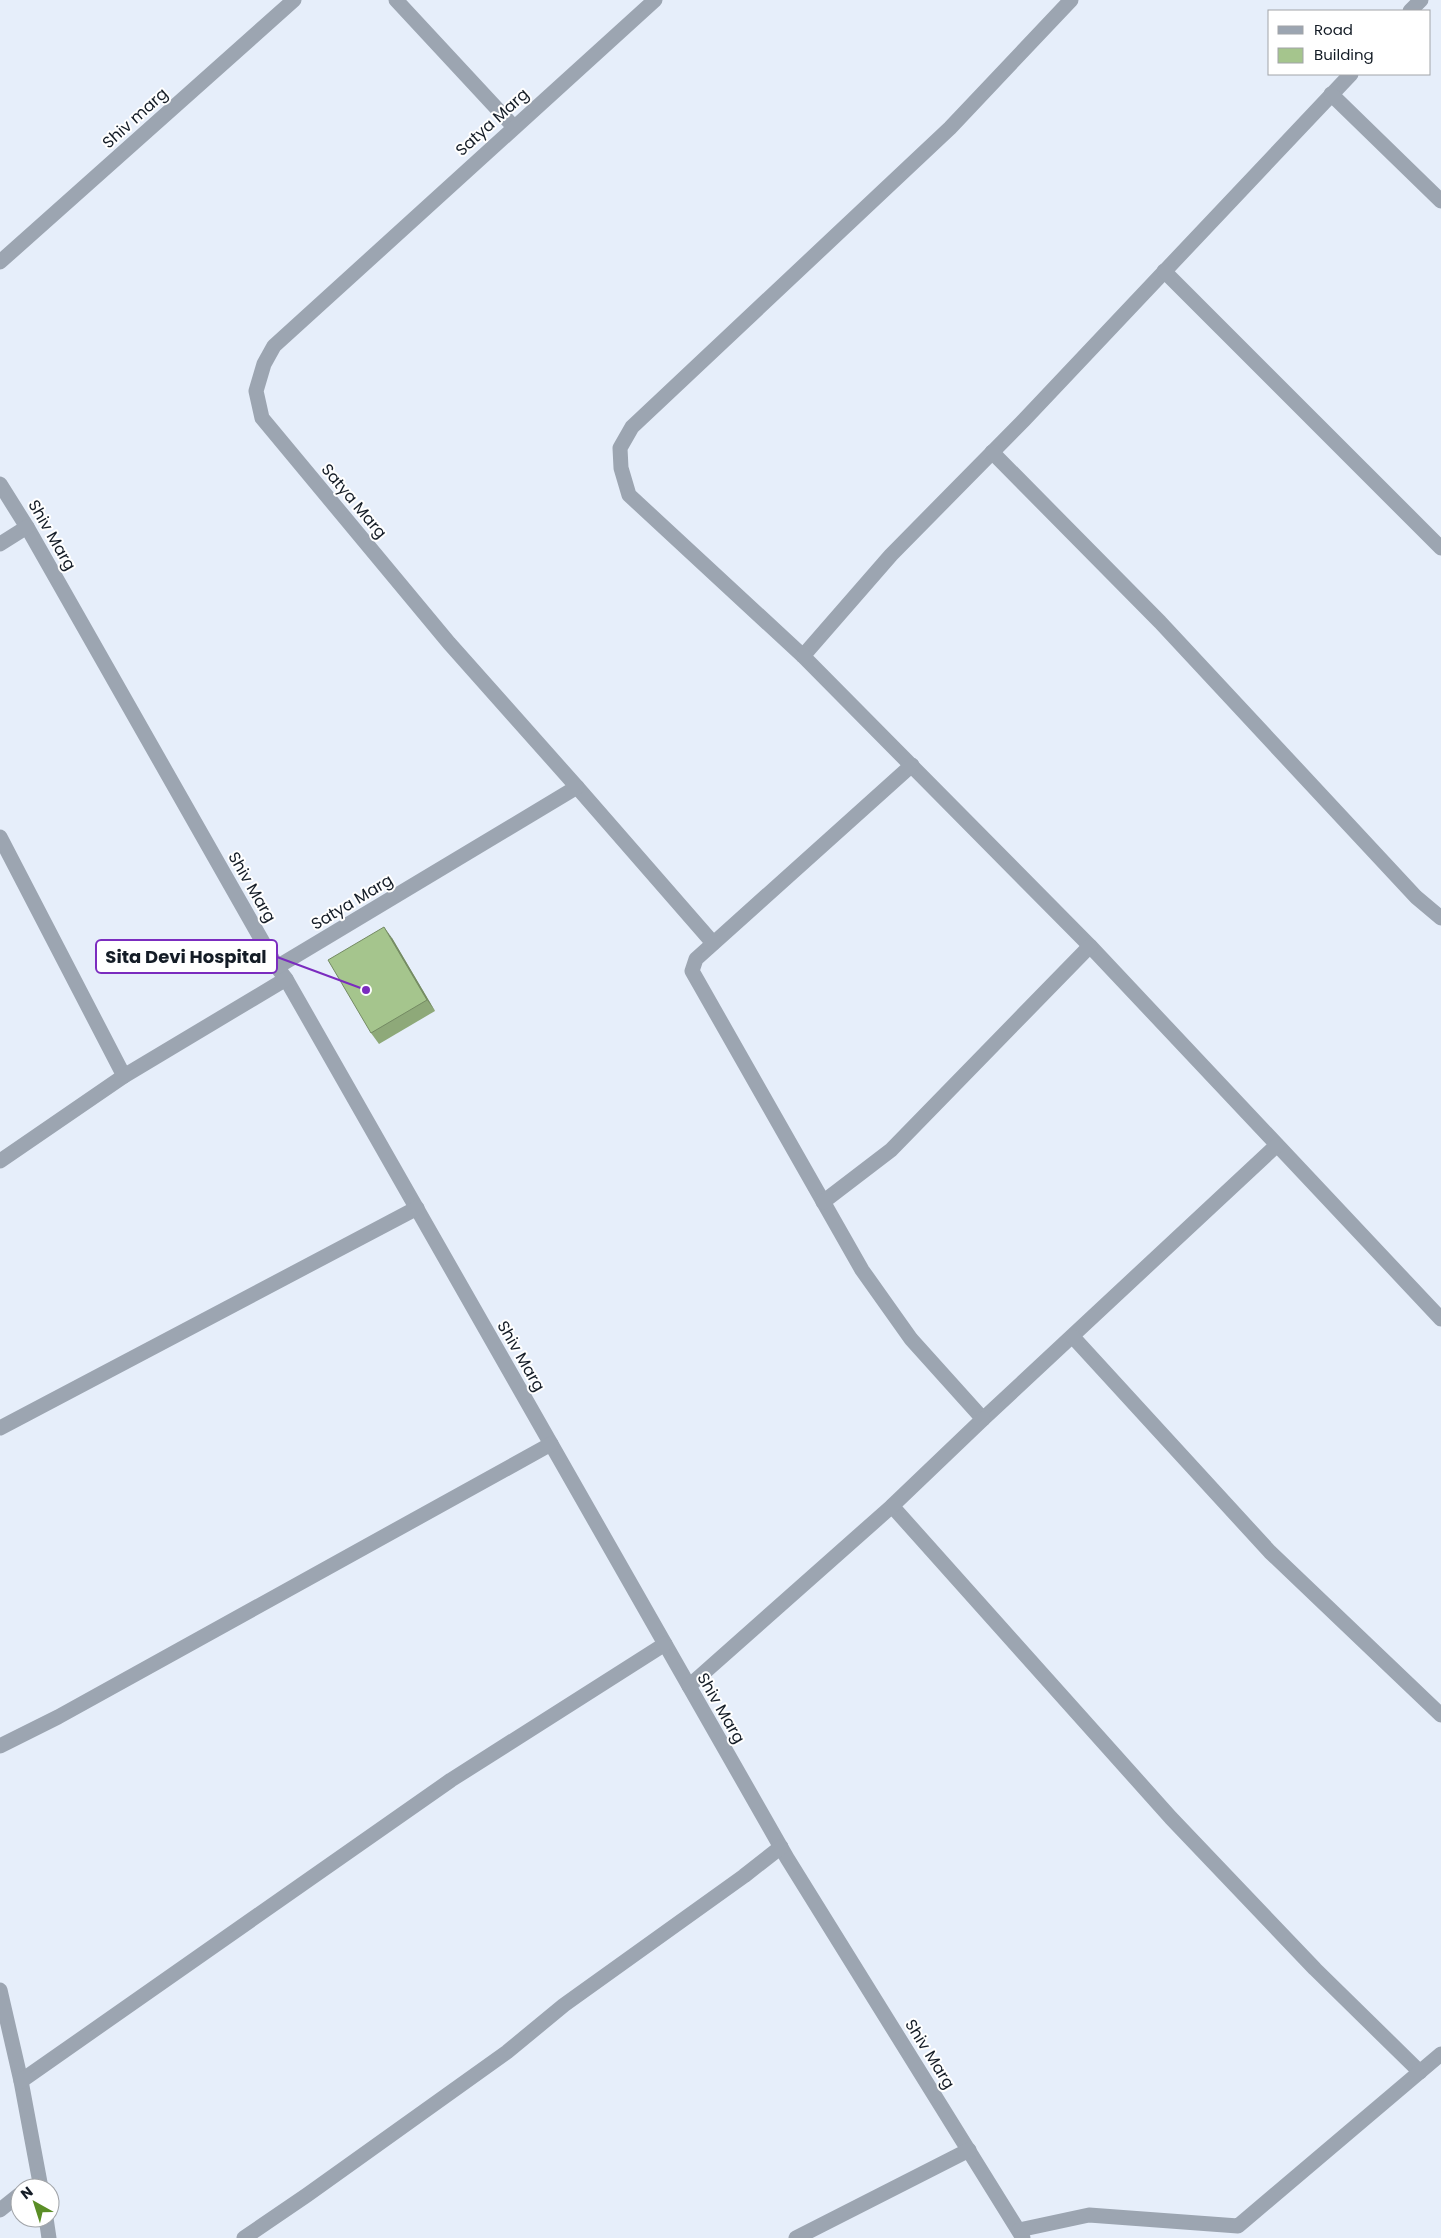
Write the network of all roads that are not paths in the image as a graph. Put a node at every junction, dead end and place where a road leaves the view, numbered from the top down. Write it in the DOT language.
graph roads {
  1 [pos="294,0"];
  2 [pos="396,0"];
  3 [pos="654,0"];
  4 [pos="1071,0"];
  5 [pos="1421,0"];
  6 [pos="1411,10"];
  7 [pos="1350,75"];
  8 [pos="1331,94"];
  9 [pos="513,126"];
  10 [pos="1441,202"];
  11 [pos="0,262"];
  12 [pos="1164,271"];
  13 [pos="992,452"];
  14 [pos="0,484"];
  15 [pos="28,527"];
  16 [pos="0,544"];
  17 [pos="1441,548"];
  18 [pos="803,656"];
  19 [pos="912,765"];
  20 [pos="577,787"];
  21 [pos="0,837"];
  22 [pos="1441,918"];
  23 [pos="713,943"];
  24 [pos="1090,946"];
  25 [pos="282,973"];
  26 [pos="124,1076"];
  27 [pos="1277,1145"];
  28 [pos="0,1161"];
  29 [pos="823,1202"];
  30 [pos="417,1208"];
  31 [pos="1441,1319"];
  32 [pos="1073,1337"];
  33 [pos="983,1419"];
  34 [pos="0,1428"];
  35 [pos="551,1444"];
  36 [pos="892,1506"];
  37 [pos="665,1644"];
  38 [pos="689,1686"];
  39 [pos="1441,1715"];
  40 [pos="0,1746"];
  41 [pos="781,1847"];
  42 [pos="0,1990"];
  43 [pos="1441,2054"];
  44 [pos="1420,2072"];
  45 [pos="21,2081"];
  46 [pos="970,2150"];
  47 [pos="39,2178"];
  48 [pos="10,2202"];
  49 [pos="0,2210"];
  50 [pos="1021,2234"];
  51 [pos="244,2238"];
  52 [pos="796,2238"];
  1 -- 11 [label="street, Shiv marg"];
  2 -- 9 [label="street"];
  3 -- 9 [label="street, Satya Marg"];
  4 -- 18 [label="street"];
  5 -- 6 [label="street"];
  7 -- 8 [label="street"];
  8 -- 10 [label="street"];
  8 -- 12 [label="street"];
  9 -- 20 [label="street, Satya Marg"];
  12 -- 13 [label="street"];
  12 -- 17 [label="street"];
  13 -- 18 [label="street"];
  13 -- 22 [label="street"];
  14 -- 15 [label="street, Shiv Marg"];
  15 -- 16 [label="street"];
  15 -- 25 [label="street, Shiv Marg"];
  18 -- 19 [label="street"];
  19 -- 23 [label="street"];
  19 -- 24 [label="street"];
  20 -- 23 [label="street"];
  20 -- 25 [label="street, Satya Marg"];
  21 -- 26 [label="street"];
  23 -- 29 [label="street"];
  24 -- 27 [label="street"];
  24 -- 29 [label="street"];
  25 -- 26 [label="street, Satya Marg"];
  25 -- 30 [label="street, Shiv Marg"];
  26 -- 28 [label="street, Satya Marg"];
  27 -- 31 [label="street"];
  27 -- 32 [label="street"];
  29 -- 33 [label="street"];
  30 -- 34 [label="street"];
  30 -- 35 [label="street, Shiv Marg"];
  32 -- 33 [label="street"];
  32 -- 39 [label="street"];
  33 -- 36 [label="street"];
  35 -- 37 [label="street, Shiv Marg"];
  35 -- 40 [label="street"];
  36 -- 38 [label="street"];
  36 -- 44 [label="street"];
  37 -- 38 [label="street, Shiv Marg"];
  37 -- 45 [label="street"];
  38 -- 41 [label="street, Shiv Marg"];
  41 -- 46 [label="street, Shiv Marg"];
  41 -- 51 [label="street"];
  42 -- 45 [label="street"];
  43 -- 44 [label="street"];
  44 -- 50 [label="street"];
  45 -- 47 [label="street"];
  46 -- 50 [label="street, Shiv Marg"];
  46 -- 52 [label="street"];
  48 -- 49 [label="street"];
}
